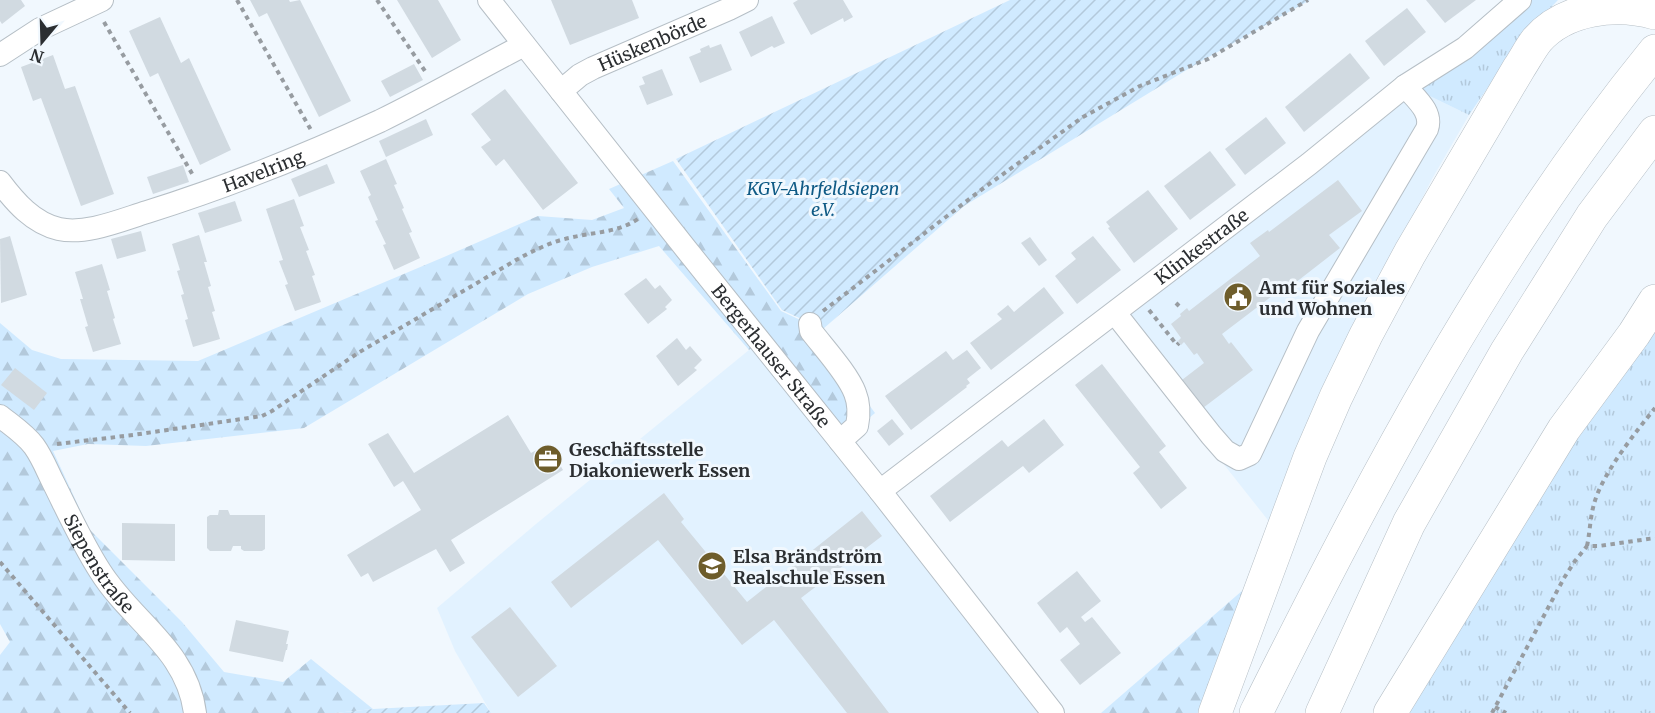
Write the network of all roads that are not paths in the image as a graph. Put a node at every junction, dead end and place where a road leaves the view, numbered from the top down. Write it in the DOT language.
graph roads {
  1 [pos="489,0"];
  2 [pos="747,0"];
  3 [pos="1520,0"];
  4 [pos="1576,0"];
  5 [pos="98,2"];
  6 [pos="1655,13"];
  7 [pos="1555,26"];
  8 [pos="524,45"];
  9 [pos="1655,51"];
  10 [pos="0,55"];
  11 [pos="1405,86"];
  12 [pos="561,91"];
  13 [pos="1655,132"];
  14 [pos="0,182"];
  15 [pos="1655,302"];
  16 [pos="1115,313"];
  17 [pos="810,324"];
  18 [pos="0,416"];
  19 [pos="840,441"];
  20 [pos="880,491"];
  21 [pos="195,713"];
  22 [pos="1053,713"];
  23 [pos="1215,713"];
  24 [pos="1256,713"];
  25 [pos="1322,713"];
  26 [pos="1390,713"];
  1 -- 8 [label="street, Bergerhauser Straße"];
  2 -- 12 [label="street, Hüskenbörde"];
  3 -- 11 [label="street, Klinkestraße"];
  4 -- 7 [label="highway"];
  5 -- 10 [label="street"];
  6 -- 7 [label="highway"];
  7 -- 23 [label="highway"];
  8 -- 12 [label="street, Bergerhauser Straße"];
  8 -- 14 [label="street, Havelring"];
  9 -- 24 [label="highway"];
  11 -- 16 [label="street, Klinkestraße"];
  11 -- 16 [label="street"];
  12 -- 19 [label="street, Bergerhauser Straße"];
  13 -- 25 [label="highway"];
  15 -- 26 [label="highway"];
  16 -- 20 [label="street, Klinkestraße"];
  17 -- 19 [label="street"];
  18 -- 21 [label="street, Siepenstraße"];
  19 -- 20 [label="street, Bergerhauser Straße"];
  20 -- 22 [label="street, Bergerhauser Straße"];
}
